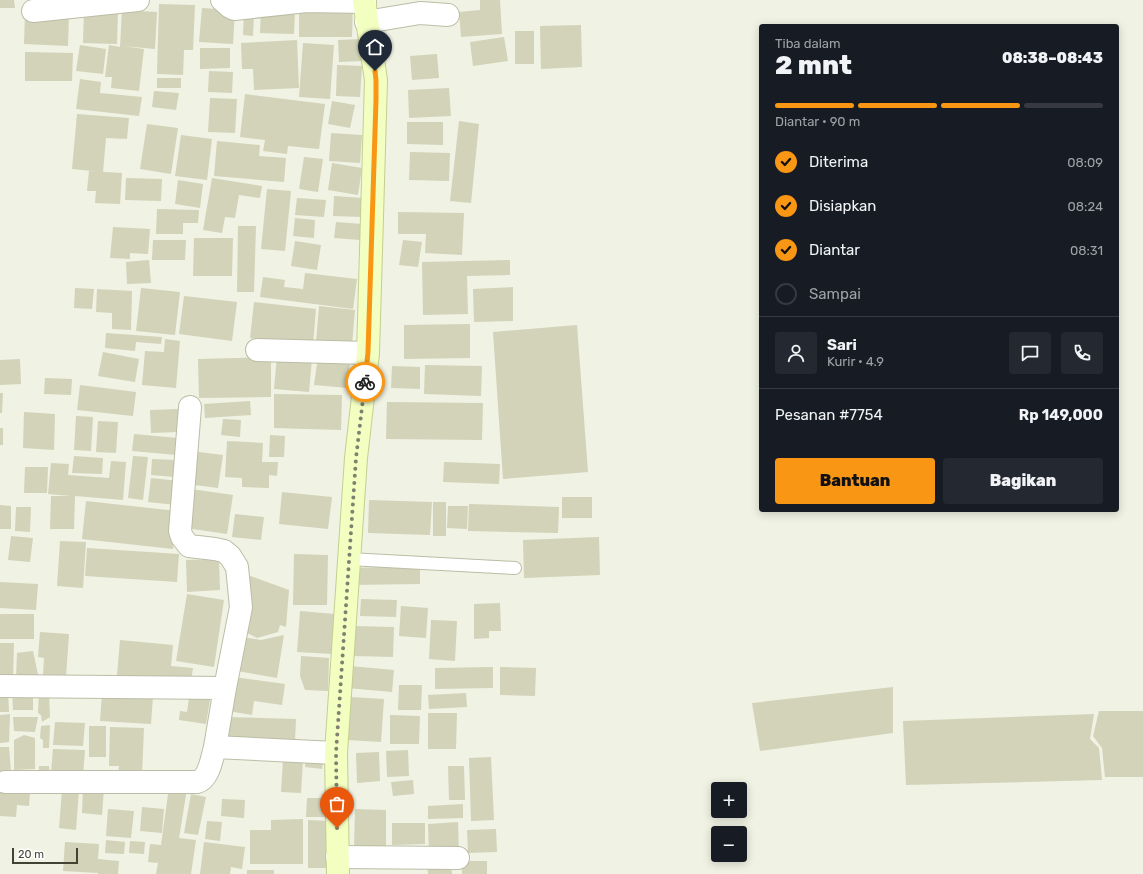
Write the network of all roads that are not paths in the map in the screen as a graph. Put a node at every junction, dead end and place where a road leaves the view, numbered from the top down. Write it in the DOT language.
graph roads {
  1 [pos="138,0"];
  2 [pos="222,0"];
  3 [pos="365,8"];
  4 [pos="33,10"];
  5 [pos="448,15"];
  6 [pos="257,350"];
  7 [pos="368,352"];
  8 [pos="190,407"];
  9 [pos="349,559"];
  10 [pos="515,568"];
  11 [pos="0,686"];
  12 [pos="225,688"];
  13 [pos="215,747"];
  14 [pos="336,753"];
  15 [pos="5,782"];
  16 [pos="458,858"];
  17 [pos="338,866"];
  1 -- 4 [label="street"];
  2 -- 3 [label="street"];
  3 -- 5 [label="street"];
  3 -- 7 [label="street"];
  6 -- 7 [label="street"];
  7 -- 9 [label="street"];
  8 -- 12 [label="street"];
  9 -- 10 [label="lane"];
  9 -- 14 [label="street"];
  11 -- 12 [label="street"];
  12 -- 13 [label="street"];
  13 -- 14 [label="street"];
  13 -- 15 [label="street"];
  14 -- 17 [label="street"];
  16 -- 17 [label="street"];
}
